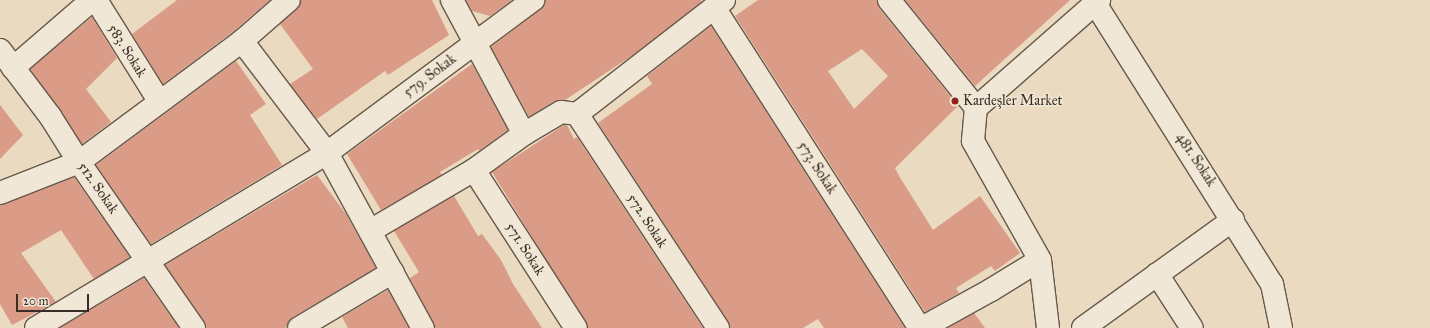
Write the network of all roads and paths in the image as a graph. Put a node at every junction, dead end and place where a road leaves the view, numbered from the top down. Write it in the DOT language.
graph roads {
  1 [pos="92,0"];
  2 [pos="96,0"];
  3 [pos="289,0"];
  4 [pos="452,0"];
  5 [pos="533,0"];
  6 [pos="889,0"];
  7 [pos="1096,1"];
  8 [pos="719,4"];
  9 [pos="242,41"];
  10 [pos="476,42"];
  11 [pos="0,50"];
  12 [pos="13,68"];
  13 [pos="159,101"];
  14 [pos="976,108"];
  15 [pos="577,114"];
  16 [pos="524,134"];
  17 [pos="327,153"];
  18 [pos="78,162"];
  19 [pos="474,170"];
  20 [pos="0,193"];
  21 [pos="1234,220"];
  22 [pos="370,230"];
  23 [pos="149,260"];
  24 [pos="1040,260"];
  25 [pos="393,272"];
  26 [pos="1157,274"];
  27 [pos="36,328"];
  28 [pos="194,328"];
  29 [pos="299,328"];
  30 [pos="423,328"];
  31 [pos="576,328"];
  32 [pos="718,328"];
  33 [pos="921,328"];
  34 [pos="1048,328"];
  35 [pos="1083,328"];
  36 [pos="1192,328"];
  37 [pos="1281,328"];
  1 -- 12 [label="street"];
  2 -- 13 [label="street, 583. Sokak"];
  3 -- 9 [label="street"];
  4 -- 10 [label="street"];
  5 -- 10 [label="street, 579. Sokak"];
  6 -- 14 [label="street"];
  7 -- 14 [label="street"];
  7 -- 21 [label="street, 481. Sokak"];
  8 -- 15 [label="street"];
  8 -- 33 [label="street, 573. Sokak"];
  9 -- 13 [label="street"];
  9 -- 17 [label="street"];
  10 -- 16 [label="street"];
  10 -- 17 [label="street, 579. Sokak"];
  11 -- 12 [label="street, 512. Sokak"];
  12 -- 18 [label="street, 512. Sokak"];
  13 -- 18 [label="street"];
  14 -- 24 [label="street"];
  15 -- 16 [label="street"];
  15 -- 32 [label="street, 572. Sokak"];
  16 -- 19 [label="street"];
  17 -- 22 [label="street"];
  17 -- 23 [label="street, 579. Sokak"];
  18 -- 20 [label="street"];
  18 -- 23 [label="street, 512. Sokak"];
  19 -- 22 [label="street"];
  19 -- 31 [label="street, 571. Sokak"];
  21 -- 26 [label="street"];
  21 -- 37 [label="street, 481. Sokak"];
  22 -- 25 [label="street"];
  23 -- 27 [label="street, 579. Sokak"];
  23 -- 28 [label="street, 512. Sokak"];
  24 -- 33 [label="street"];
  24 -- 34 [label="street"];
  25 -- 29 [label="street"];
  25 -- 30 [label="street"];
  26 -- 35 [label="street"];
  26 -- 36 [label="street"];
}
